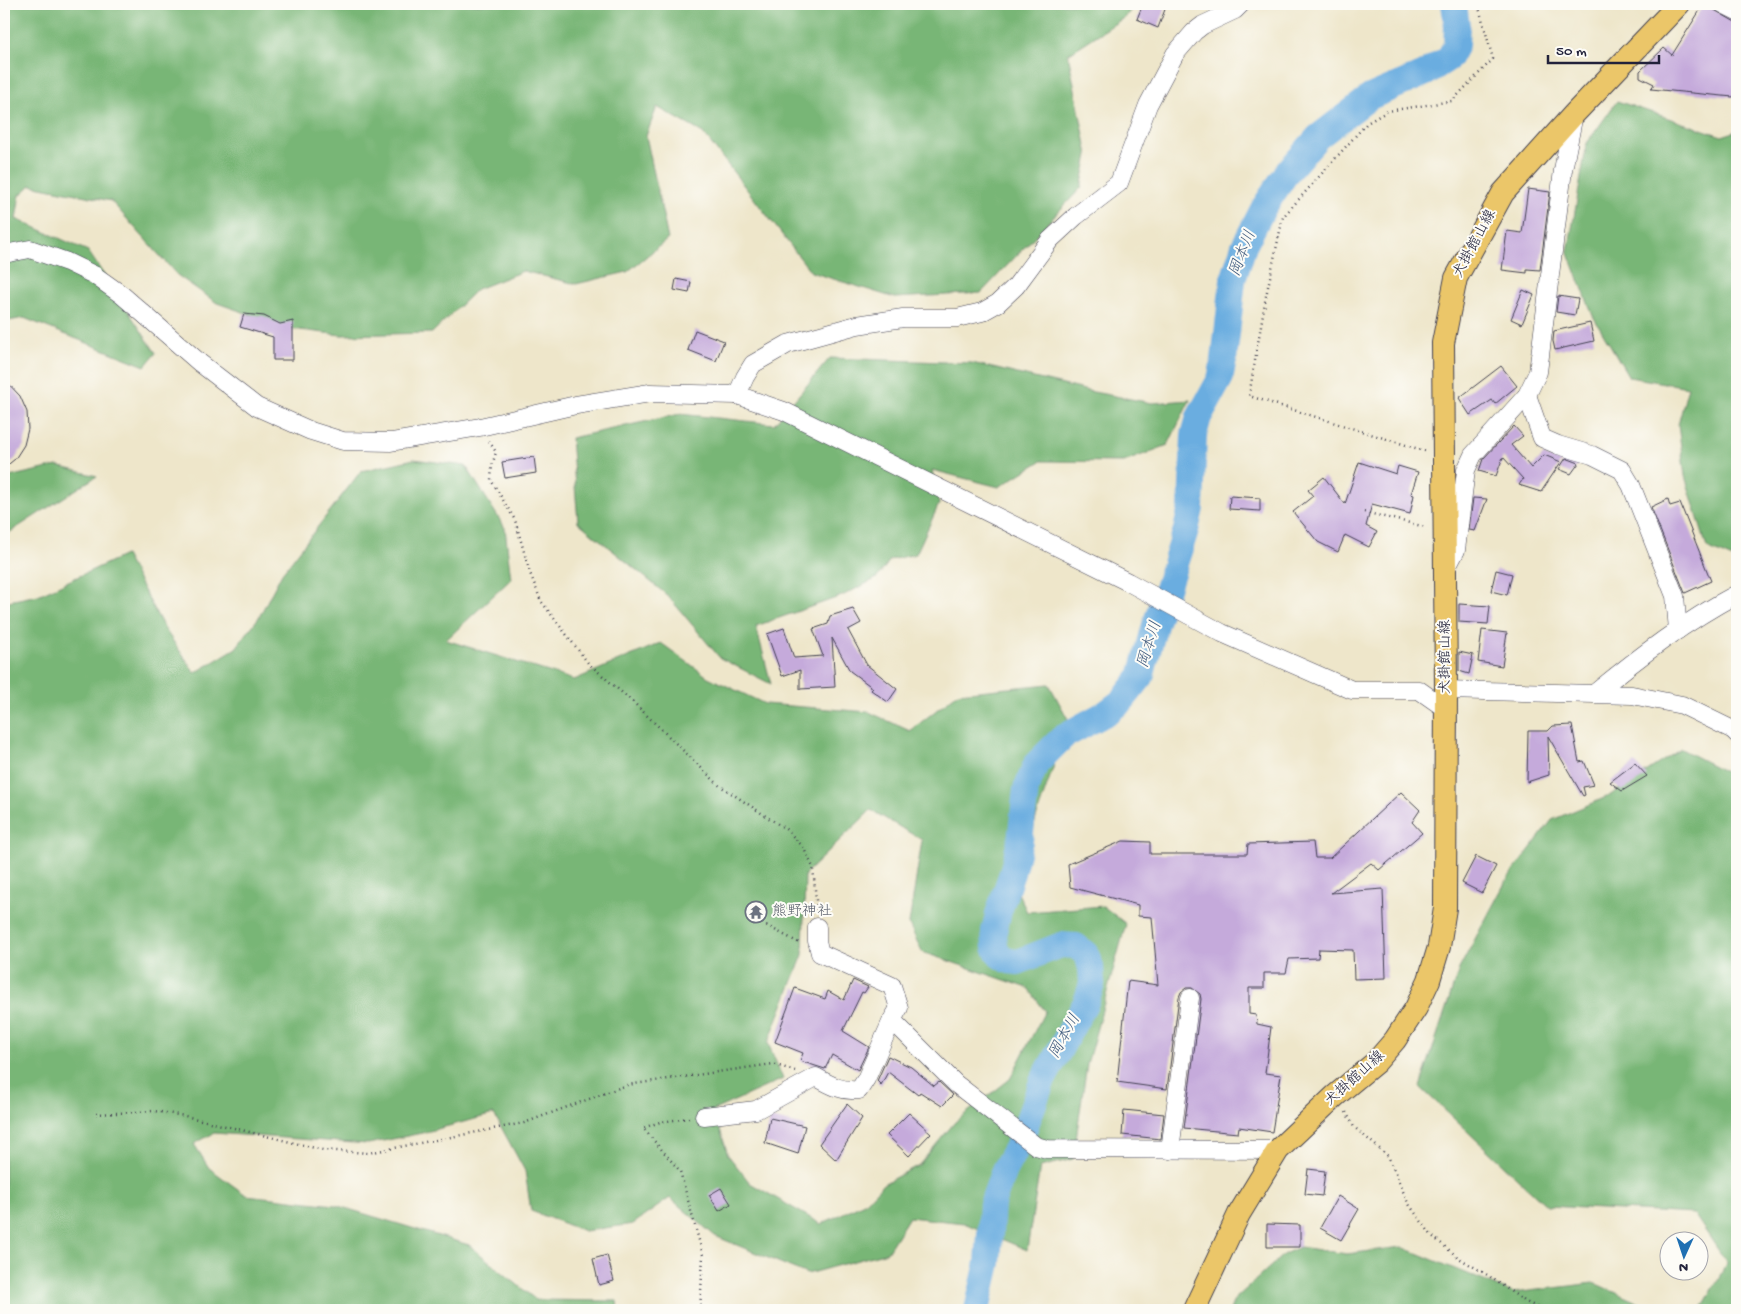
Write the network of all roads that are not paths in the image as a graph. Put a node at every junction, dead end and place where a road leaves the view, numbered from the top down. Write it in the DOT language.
graph roads {
  1 [pos="1241,4"];
  2 [pos="1678,4"];
  3 [pos="1723,4"];
  4 [pos="1737,11"];
  5 [pos="1574,114"];
  6 [pos="4,254"];
  7 [pos="737,395"];
  8 [pos="1527,395"];
  9 [pos="1445,571"];
  10 [pos="1737,594"];
  11 [pos="1678,630"];
  12 [pos="1419,690"];
  13 [pos="1446,690"];
  14 [pos="1595,693"];
  15 [pos="1737,734"];
  16 [pos="818,927"];
  17 [pos="1190,998"];
  18 [pos="892,1020"];
  19 [pos="704,1116"];
  20 [pos="1170,1150"];
  21 [pos="1278,1150"];
  22 [pos="1194,1310"];
  1 -- 7 [label="street"];
  2 -- 5 [label="main road, 犬掛館山線"];
  3 -- 4 [label="street"];
  5 -- 8 [label="street"];
  5 -- 9 [label="main road, 犬掛館山線"];
  6 -- 7 [label="street"];
  7 -- 12 [label="street"];
  8 -- 9 [label="street"];
  8 -- 11 [label="street"];
  9 -- 13 [label="main road, 犬掛館山線"];
  10 -- 11 [label="street"];
  11 -- 14 [label="street"];
  12 -- 13 [label="street"];
  12 -- 13 [label="street"];
  13 -- 14 [label="street"];
  13 -- 21 [label="main road, 犬掛館山線"];
  14 -- 15 [label="street"];
  16 -- 18 [label="street"];
  17 -- 20 [label="street"];
  18 -- 19 [label="street"];
  18 -- 20 [label="street"];
  20 -- 21 [label="street"];
  21 -- 22 [label="main road, 犬掛館山線"];
}
